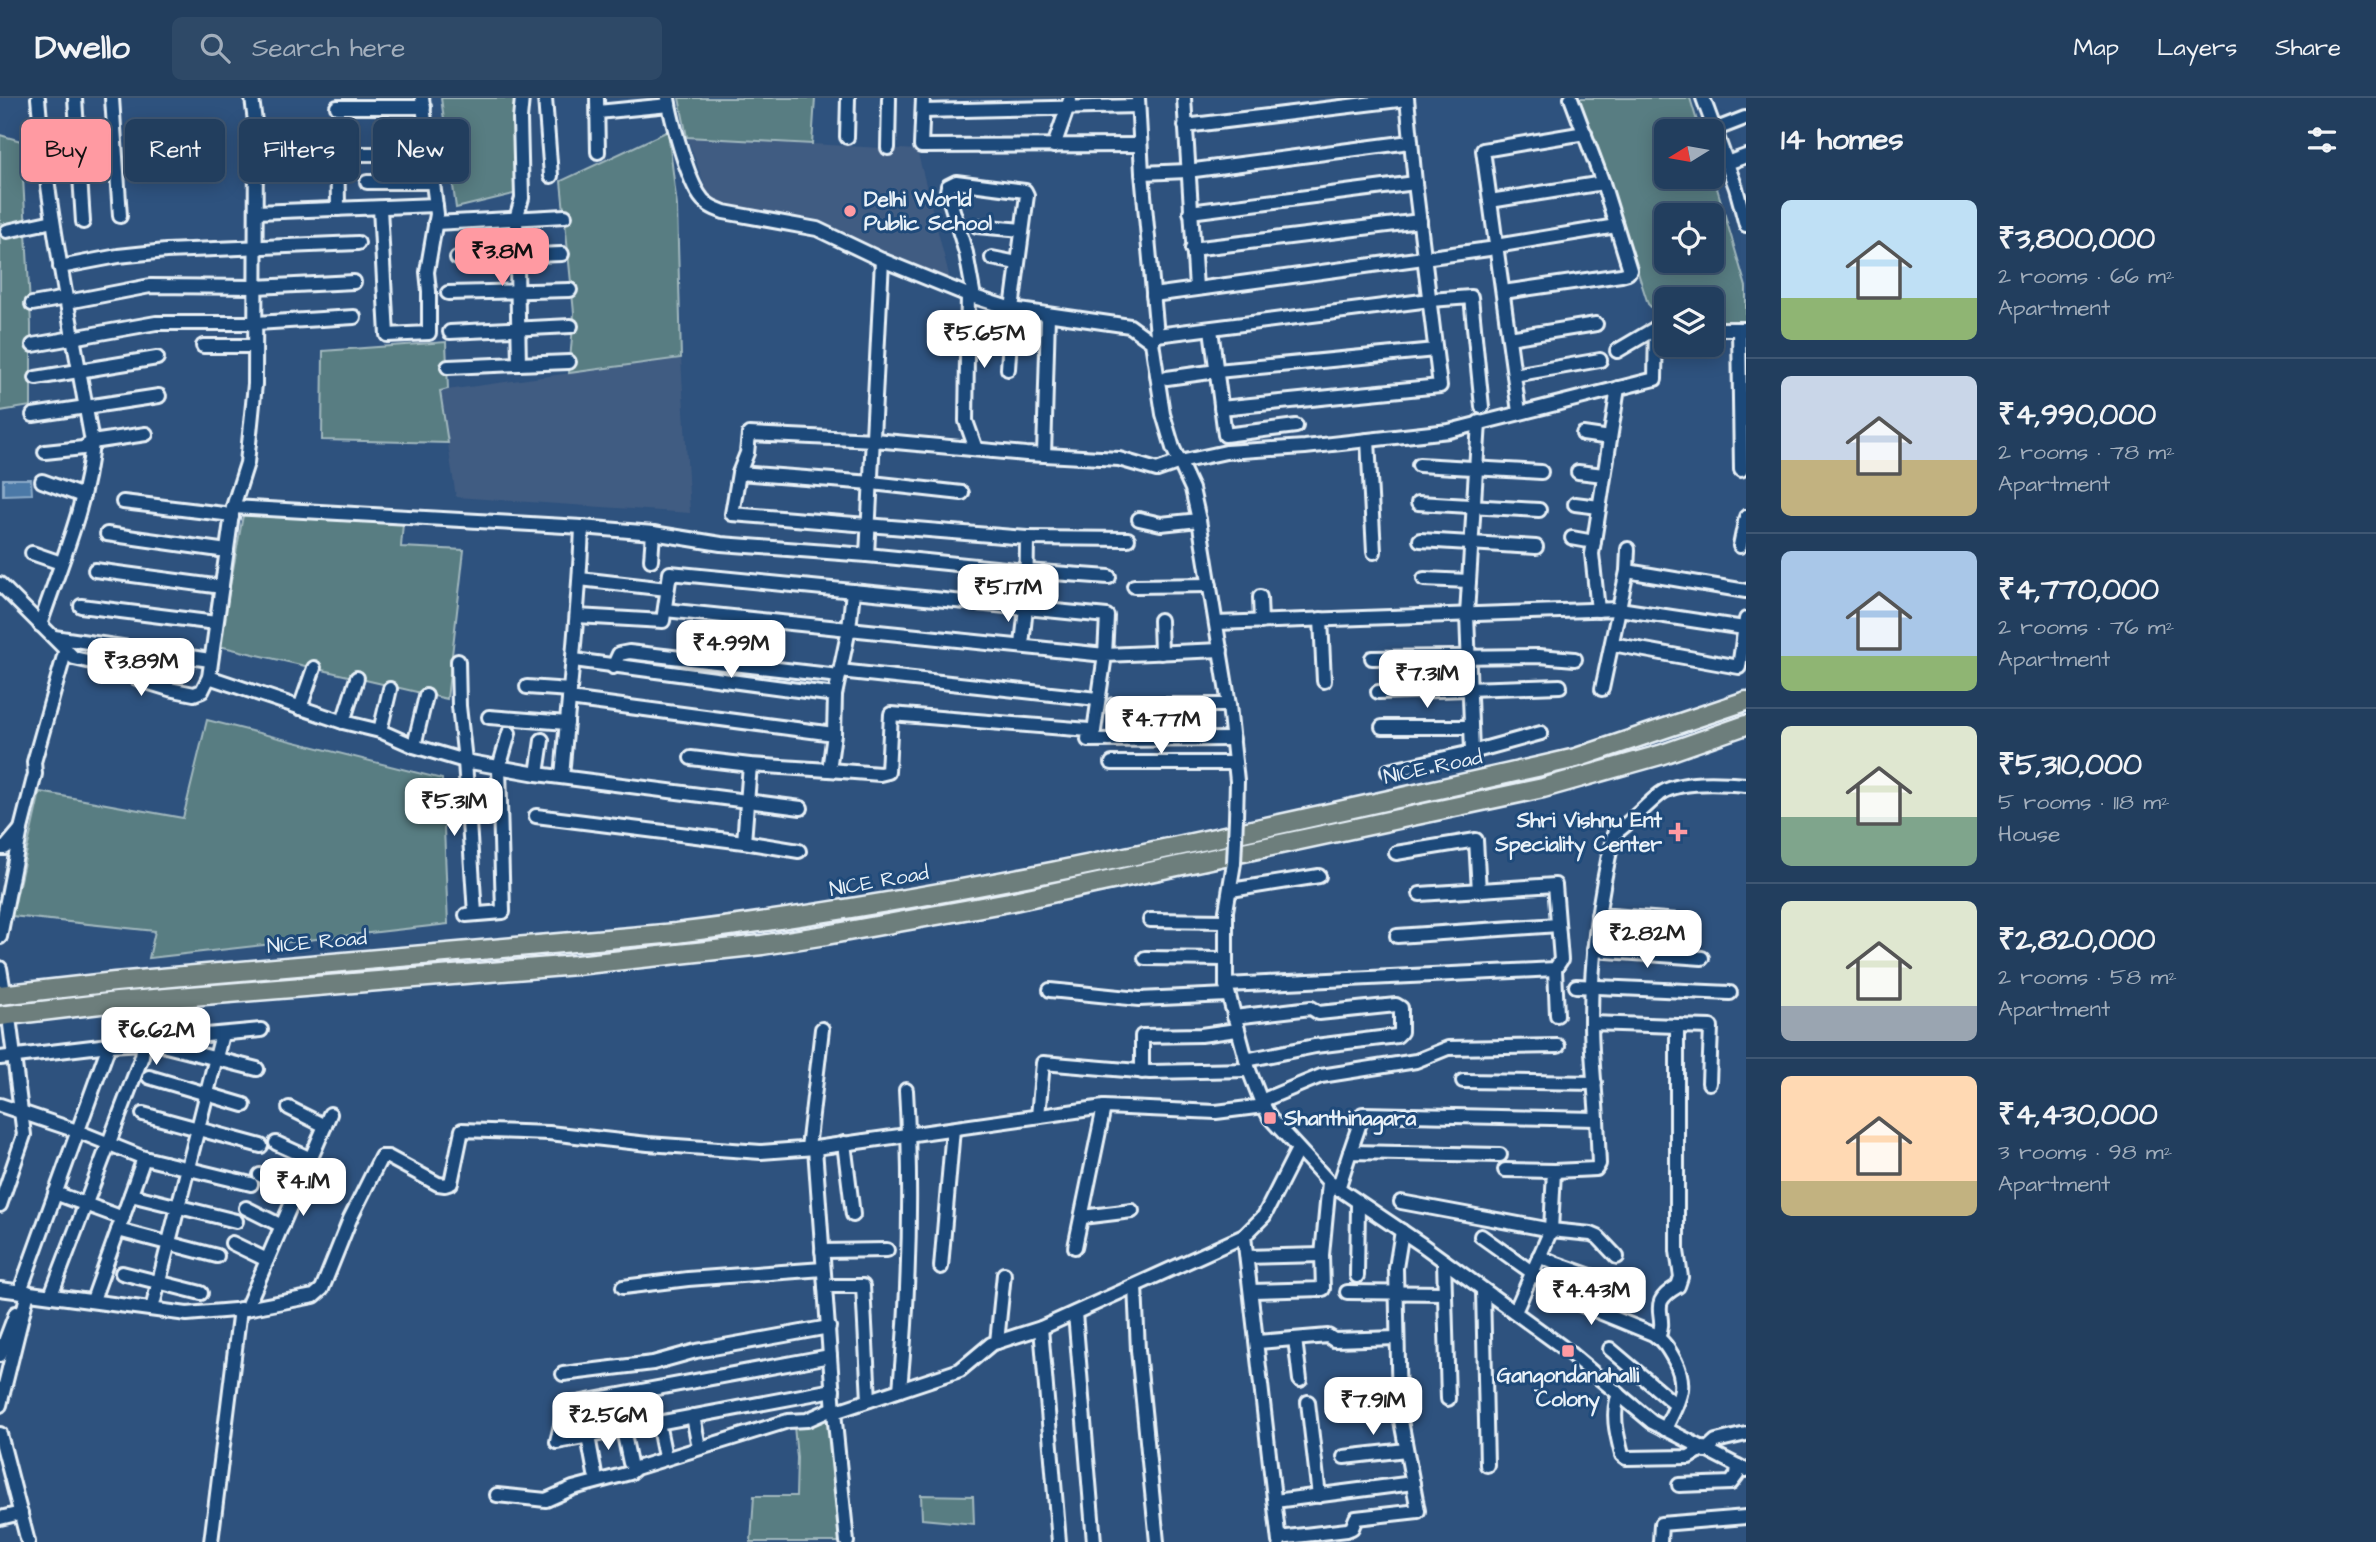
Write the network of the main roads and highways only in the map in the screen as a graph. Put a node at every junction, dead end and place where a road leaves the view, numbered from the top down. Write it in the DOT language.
graph roads {
  1 [pos="1746,701"];
  2 [pos="1746,725"];
  3 [pos="4,1004"];
  1 -- 3 [label="highway, NICE Road"];
  2 -- 3 [label="highway, NICE Road"];
}
